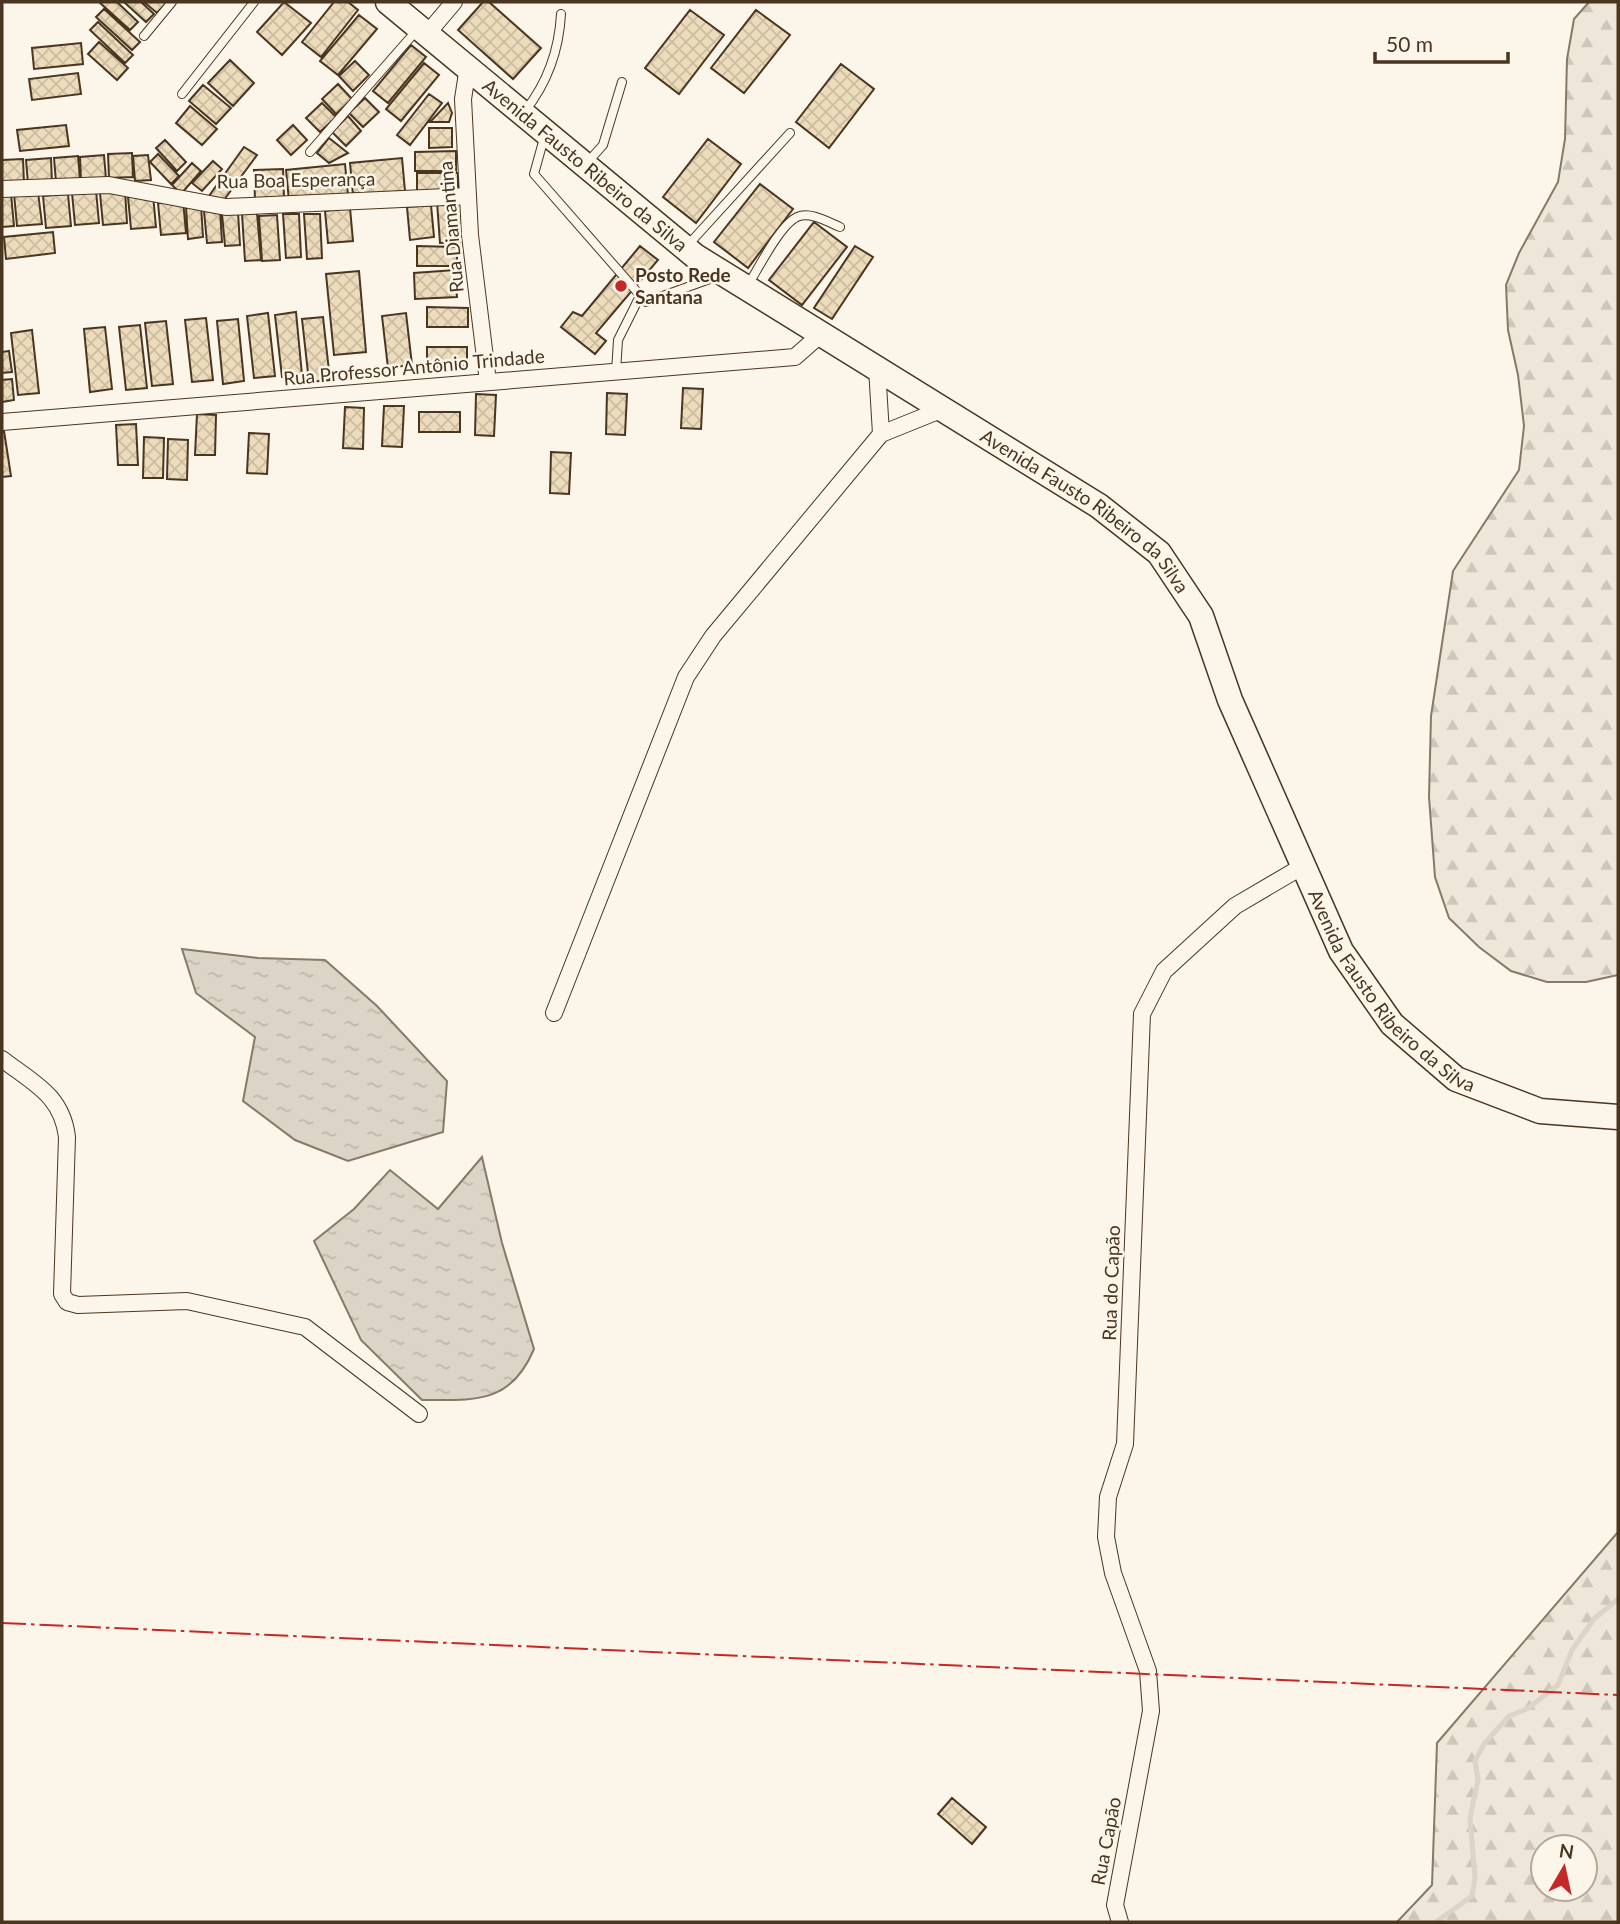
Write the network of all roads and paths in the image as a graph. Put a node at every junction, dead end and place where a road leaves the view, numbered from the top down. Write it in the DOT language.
graph roads {
  1 [pos="172,2"];
  2 [pos="254,2"];
  3 [pos="388,2"];
  4 [pos="454,2"];
  5 [pos="561,14"];
  6 [pos="423,31"];
  7 [pos="144,36"];
  8 [pos="468,67"];
  9 [pos="622,82"];
  10 [pos="182,94"];
  11 [pos="523,113"];
  12 [pos="546,132"];
  13 [pos="790,133"];
  14 [pos="310,152"];
  15 [pos="586,165"];
  16 [pos="2,189"];
  17 [pos="468,196"];
  18 [pos="840,227"];
  19 [pos="686,248"];
  20 [pos="724,274"];
  21 [pos="746,287"];
  22 [pos="640,296"];
  23 [pos="821,334"];
  24 [pos="877,368"];
  25 [pos="616,372"];
  26 [pos="488,382"];
  27 [pos="943,409"];
  28 [pos="2,422"];
  29 [pos="881,434"];
  30 [pos="1303,866"];
  31 [pos="554,1013"];
  32 [pos="2,1059"];
  33 [pos="1618,1117"];
  34 [pos="419,1413"];
  35 [pos="1141,1766"];
  36 [pos="1120,1922"];
  1 -- 7 [label="lane"];
  2 -- 10 [label="lane"];
  3 -- 6 [label="main road, Avenida Fausto Ribeiro da Silva"];
  4 -- 6 [label="street"];
  5 -- 11 [label="lane"];
  6 -- 8 [label="main road, Avenida Fausto Ribeiro da Silva"];
  6 -- 14 [label="lane"];
  8 -- 11 [label="main road, Avenida Fausto Ribeiro da Silva"];
  8 -- 17 [label="street, Rua Diamantina"];
  9 -- 15 [label="lane"];
  11 -- 12 [label="main road, Avenida Fausto Ribeiro da Silva"];
  12 -- 15 [label="main road, Avenida Fausto Ribeiro da Silva"];
  12 -- 22 [label="lane"];
  13 -- 19 [label="lane"];
  15 -- 19 [label="main road, Avenida Fausto Ribeiro da Silva"];
  16 -- 17 [label="street, Rua Boa Esperança"];
  17 -- 26 [label="street, Rua Diamantina"];
  18 -- 21 [label="lane"];
  19 -- 20 [label="main road, Avenida Fausto Ribeiro da Silva"];
  20 -- 21 [label="main road, Avenida Fausto Ribeiro da Silva"];
  20 -- 22 [label="lane"];
  21 -- 23 [label="main road, Avenida Fausto Ribeiro da Silva"];
  22 -- 25 [label="lane"];
  23 -- 24 [label="main road, Avenida Fausto Ribeiro da Silva"];
  23 -- 25 [label="street, Rua Professor Antônio Trindade"];
  24 -- 27 [label="main road, Avenida Fausto Ribeiro da Silva"];
  24 -- 29 [label="street"];
  25 -- 26 [label="street, Rua Professor Antônio Trindade"];
  26 -- 28 [label="street, Rua Professor Antônio Trindade"];
  27 -- 29 [label="street"];
  27 -- 30 [label="main road, Avenida Fausto Ribeiro da Silva"];
  29 -- 31 [label="street"];
  30 -- 33 [label="main road, Avenida Fausto Ribeiro da Silva"];
  30 -- 35 [label="street, Rua do Capão"];
  32 -- 34 [label="street"];
  35 -- 36 [label="street, Rua Capão"];
}
